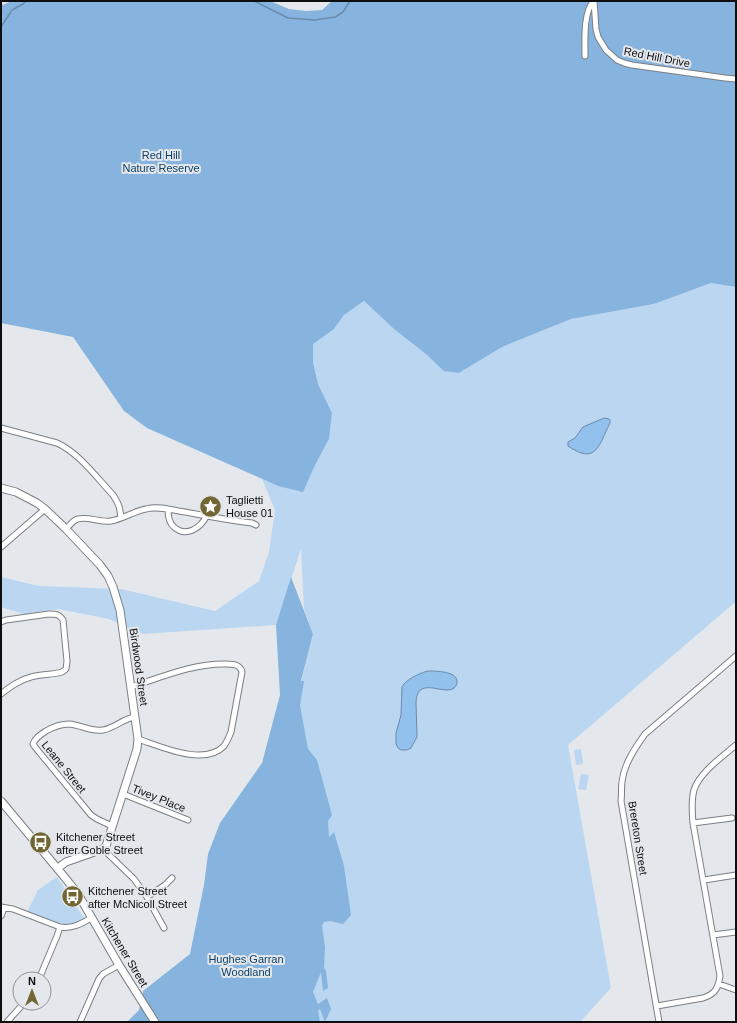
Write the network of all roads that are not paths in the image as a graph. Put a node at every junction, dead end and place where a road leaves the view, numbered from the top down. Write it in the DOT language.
graph roads {
  1 [pos="594,1"];
  2 [pos="585,56"];
  3 [pos="736,79"];
  4 [pos="1,428"];
  5 [pos="1,488"];
  6 [pos="45,509"];
  7 [pos="168,509"];
  8 [pos="207,515"];
  9 [pos="122,518"];
  10 [pos="256,525"];
  11 [pos="66,529"];
  12 [pos="1,547"];
  13 [pos="1,622"];
  14 [pos="736,656"];
  15 [pos="131,687"];
  16 [pos="1,694"];
  17 [pos="135,717"];
  18 [pos="138,739"];
  19 [pos="736,745"];
  20 [pos="123,794"];
  21 [pos="1,801"];
  22 [pos="732,818"];
  23 [pos="188,820"];
  24 [pos="693,823"];
  25 [pos="112,826"];
  26 [pos="104,848"];
  27 [pos="58,868"];
  28 [pos="736,875"];
  29 [pos="172,878"];
  30 [pos="704,880"];
  31 [pos="147,897"];
  32 [pos="3,908"];
  33 [pos="1,916"];
  34 [pos="91,918"];
  35 [pos="60,927"];
  36 [pos="164,928"];
  37 [pos="736,932"];
  38 [pos="713,935"];
  39 [pos="119,964"];
  40 [pos="42,971"];
  41 [pos="719,984"];
  42 [pos="736,990"];
  43 [pos="657,1006"];
  44 [pos="17,1011"];
  45 [pos="7,1022"];
  46 [pos="80,1022"];
  47 [pos="155,1022"];
  48 [pos="659,1022"];
  1 -- 2 [label="street"];
  1 -- 3 [label="street, Red Hill Drive"];
  4 -- 9 [label="street"];
  5 -- 6 [label="street, Birdwood Street"];
  6 -- 11 [label="street, Birdwood Street"];
  6 -- 12 [label="street"];
  7 -- 8 [label="street"];
  7 -- 8 [label="street"];
  7 -- 9 [label="street"];
  8 -- 10 [label="street"];
  9 -- 11 [label="street"];
  11 -- 15 [label="street, Birdwood Street"];
  13 -- 16 [label="street"];
  14 -- 43 [label="street, Brereton Street"];
  15 -- 17 [label="street, Birdwood Street"];
  15 -- 18 [label="street"];
  17 -- 18 [label="street, Birdwood Street"];
  17 -- 25 [label="street, Leane Street"];
  18 -- 20 [label="street, Birdwood Street"];
  19 -- 24 [label="street"];
  20 -- 23 [label="street, Tivey Place"];
  20 -- 25 [label="street, Birdwood Street"];
  21 -- 27 [label="street, Kitchener Street"];
  22 -- 24 [label="street"];
  24 -- 30 [label="street"];
  25 -- 26 [label="street, Birdwood Street"];
  26 -- 27 [label="street"];
  26 -- 31 [label="street"];
  27 -- 34 [label="street, Kitchener Street"];
  28 -- 30 [label="street"];
  29 -- 31 [label="street"];
  30 -- 38 [label="street"];
  31 -- 36 [label="street"];
  32 -- 33 [label="street"];
  32 -- 35 [label="street"];
  34 -- 35 [label="street"];
  34 -- 39 [label="street, Kitchener Street"];
  35 -- 40 [label="street"];
  37 -- 38 [label="street"];
  38 -- 41 [label="street"];
  39 -- 46 [label="street"];
  39 -- 47 [label="street, Kitchener Street"];
  41 -- 42 [label="street"];
  41 -- 43 [label="street"];
  43 -- 48 [label="street, Brereton Street"];
  44 -- 45 [label="street"];
}
